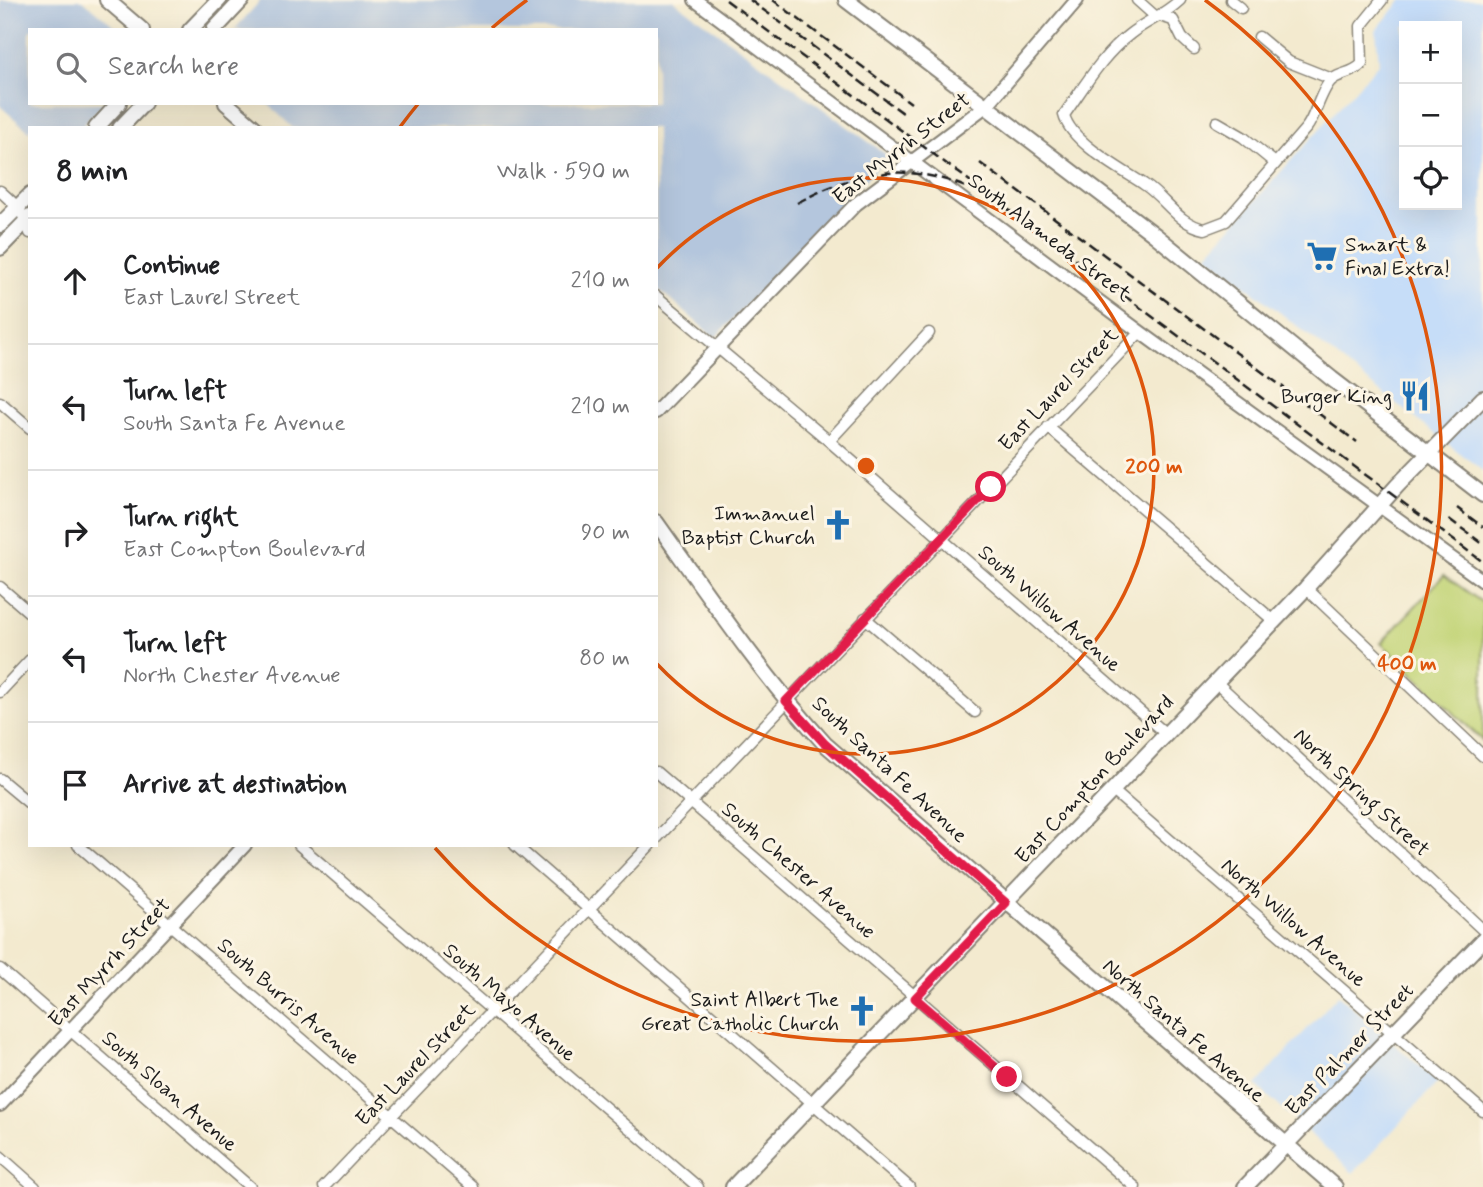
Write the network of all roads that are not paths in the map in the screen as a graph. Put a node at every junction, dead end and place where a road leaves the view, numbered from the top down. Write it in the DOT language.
graph roads {
  1 [pos="107,0"];
  2 [pos="219,0"];
  3 [pos="242,0"];
  4 [pos="695,0"];
  5 [pos="1077,0"];
  6 [pos="1137,0"];
  7 [pos="1180,0"];
  8 [pos="1231,0"];
  9 [pos="1382,0"];
  10 [pos="854,2"];
  11 [pos="1241,8"];
  12 [pos="1159,17"];
  13 [pos="140,28"];
  14 [pos="192,28"];
  15 [pos="216,28"];
  16 [pos="1259,37"];
  17 [pos="1194,49"];
  18 [pos="1332,79"];
  19 [pos="117,105"];
  20 [pos="142,105"];
  21 [pos="228,105"];
  22 [pos="987,105"];
  23 [pos="1217,122"];
  24 [pos="98,126"];
  25 [pos="122,126"];
  26 [pos="253,126"];
  27 [pos="913,160"];
  28 [pos="1275,163"];
  29 [pos="0,191"];
  30 [pos="28,197"];
  31 [pos="18,207"];
  32 [pos="28,222"];
  33 [pos="28,224"];
  34 [pos="0,225"];
  35 [pos="0,248"];
  36 [pos="658,298"];
  37 [pos="929,332"];
  38 [pos="1140,332"];
  39 [pos="717,348"];
  40 [pos="1483,398"];
  41 [pos="0,402"];
  42 [pos="658,410"];
  43 [pos="28,426"];
  44 [pos="1048,426"];
  45 [pos="829,441"];
  46 [pos="1428,454"];
  47 [pos="1483,495"];
  48 [pos="1381,505"];
  49 [pos="658,525"];
  50 [pos="942,539"];
  51 [pos="1483,581"];
  52 [pos="0,587"];
  53 [pos="1306,588"];
  54 [pos="28,610"];
  55 [pos="865,618"];
  56 [pos="1274,621"];
  57 [pos="28,662"];
  58 [pos="1216,682"];
  59 [pos="0,692"];
  60 [pos="786,701"];
  61 [pos="975,712"];
  62 [pos="1166,734"];
  63 [pos="1483,756"];
  64 [pos="658,774"];
  65 [pos="0,779"];
  66 [pos="1112,790"];
  67 [pos="28,802"];
  68 [pos="692,802"];
  69 [pos="658,837"];
  70 [pos="80,847"];
  71 [pos="243,847"];
  72 [pos="301,847"];
  73 [pos="517,847"];
  74 [pos="648,847"];
  75 [pos="1006,903"];
  76 [pos="589,909"];
  77 [pos="170,923"];
  78 [pos="1483,930"];
  79 [pos="1483,940"];
  80 [pos="0,969"];
  81 [pos="915,998"];
  82 [pos="491,1011"];
  83 [pos="72,1031"];
  84 [pos="1392,1032"];
  85 [pos="812,1103"];
  86 [pos="0,1105"];
  87 [pos="1483,1111"];
  88 [pos="391,1116"];
  89 [pos="1286,1145"];
  90 [pos="0,1156"];
  91 [pos="35,1187"];
  92 [pos="250,1187"];
  93 [pos="324,1187"];
  94 [pos="474,1187"];
  95 [pos="698,1187"];
  96 [pos="733,1187"];
  97 [pos="909,1187"];
  98 [pos="1135,1187"];
  99 [pos="1245,1187"];
  100 [pos="1335,1187"];
  1 -- 13 [label="main road"];
  2 -- 14 [label="main road"];
  3 -- 15 [label="main road"];
  4 -- 27 [label="street, South Alameda Street"];
  5 -- 22 [label="street, East Myrrh Street"];
  6 -- 12 [label="street"];
  7 -- 12 [label="street"];
  8 -- 11 [label="street"];
  9 -- 18 [label="street"];
  10 -- 22 [label="main road"];
  12 -- 17 [label="street"];
  12 -- 28 [label="street"];
  16 -- 18 [label="street"];
  18 -- 28 [label="street"];
  19 -- 24 [label="main road"];
  20 -- 25 [label="main road"];
  21 -- 26 [label="main road"];
  22 -- 27 [label="street, East Myrrh Street"];
  22 -- 46 [label="main road"];
  23 -- 28 [label="street"];
  27 -- 38 [label="street, South Alameda Street"];
  27 -- 39 [label="street, East Myrrh Street"];
  29 -- 31 [label="street"];
  30 -- 31 [label="main road"];
  31 -- 32 [label="street"];
  31 -- 34 [label="main road"];
  33 -- 35 [label="main road"];
  36 -- 39 [label="street, South Willow Avenue"];
  37 -- 45 [label="street"];
  38 -- 44 [label="street, East Laurel Street"];
  38 -- 48 [label="street, South Alameda Street"];
  39 -- 42 [label="street, East Myrrh Street"];
  39 -- 45 [label="street, South Willow Avenue"];
  40 -- 46 [label="main road, East Compton Boulevard"];
  41 -- 43 [label="street"];
  44 -- 50 [label="street, East Laurel Street"];
  44 -- 56 [label="street"];
  45 -- 50 [label="street, South Willow Avenue"];
  46 -- 47 [label="main road"];
  46 -- 48 [label="main road, East Compton Boulevard"];
  48 -- 51 [label="street, South Alameda Street"];
  48 -- 53 [label="main road, East Compton Boulevard"];
  49 -- 60 [label="main road, South Santa Fe Avenue"];
  50 -- 55 [label="street, East Laurel Street"];
  50 -- 62 [label="street, South Willow Avenue"];
  52 -- 54 [label="street"];
  53 -- 56 [label="main road, East Compton Boulevard"];
  53 -- 63 [label="street"];
  55 -- 60 [label="street, East Laurel Street"];
  55 -- 61 [label="street"];
  56 -- 58 [label="main road, East Compton Boulevard"];
  57 -- 59 [label="street"];
  58 -- 62 [label="main road, East Compton Boulevard"];
  58 -- 78 [label="street, North Spring Street"];
  60 -- 68 [label="street, East Laurel Street"];
  60 -- 75 [label="main road, South Santa Fe Avenue"];
  62 -- 66 [label="main road, East Compton Boulevard"];
  64 -- 68 [label="street, South Chester Avenue"];
  65 -- 67 [label="street"];
  66 -- 75 [label="main road, East Compton Boulevard"];
  66 -- 84 [label="street, North Willow Avenue"];
  68 -- 69 [label="street, East Laurel Street"];
  68 -- 81 [label="street, South Chester Avenue"];
  70 -- 77 [label="street, South Burris Avenue"];
  71 -- 77 [label="street, East Myrrh Street"];
  72 -- 82 [label="street, South Mayo Avenue"];
  73 -- 76 [label="street"];
  74 -- 76 [label="street, East Laurel Street"];
  75 -- 81 [label="main road, East Compton Boulevard"];
  75 -- 89 [label="main road, North Santa Fe Avenue"];
  76 -- 82 [label="street, East Laurel Street"];
  76 -- 85 [label="street"];
  77 -- 83 [label="street, East Myrrh Street"];
  77 -- 88 [label="street, South Burris Avenue"];
  79 -- 84 [label="main road, East Palmer Street"];
  80 -- 83 [label="street, South Sloan Avenue"];
  81 -- 85 [label="main road, East Compton Boulevard"];
  81 -- 98 [label="street, South Chester Avenue"];
  82 -- 88 [label="street, East Laurel Street"];
  82 -- 95 [label="street, South Mayo Avenue"];
  83 -- 86 [label="street, East Myrrh Street"];
  83 -- 92 [label="street, South Sloan Avenue"];
  84 -- 87 [label="street, North Willow Avenue"];
  84 -- 89 [label="main road, East Palmer Street"];
  85 -- 96 [label="main road, East Compton Boulevard"];
  85 -- 97 [label="street"];
  88 -- 93 [label="street, East Laurel Street"];
  88 -- 94 [label="street, South Burris Avenue"];
  89 -- 99 [label="main road, East Palmer Street"];
  89 -- 100 [label="main road, North Santa Fe Avenue"];
  90 -- 91 [label="street"];
}
